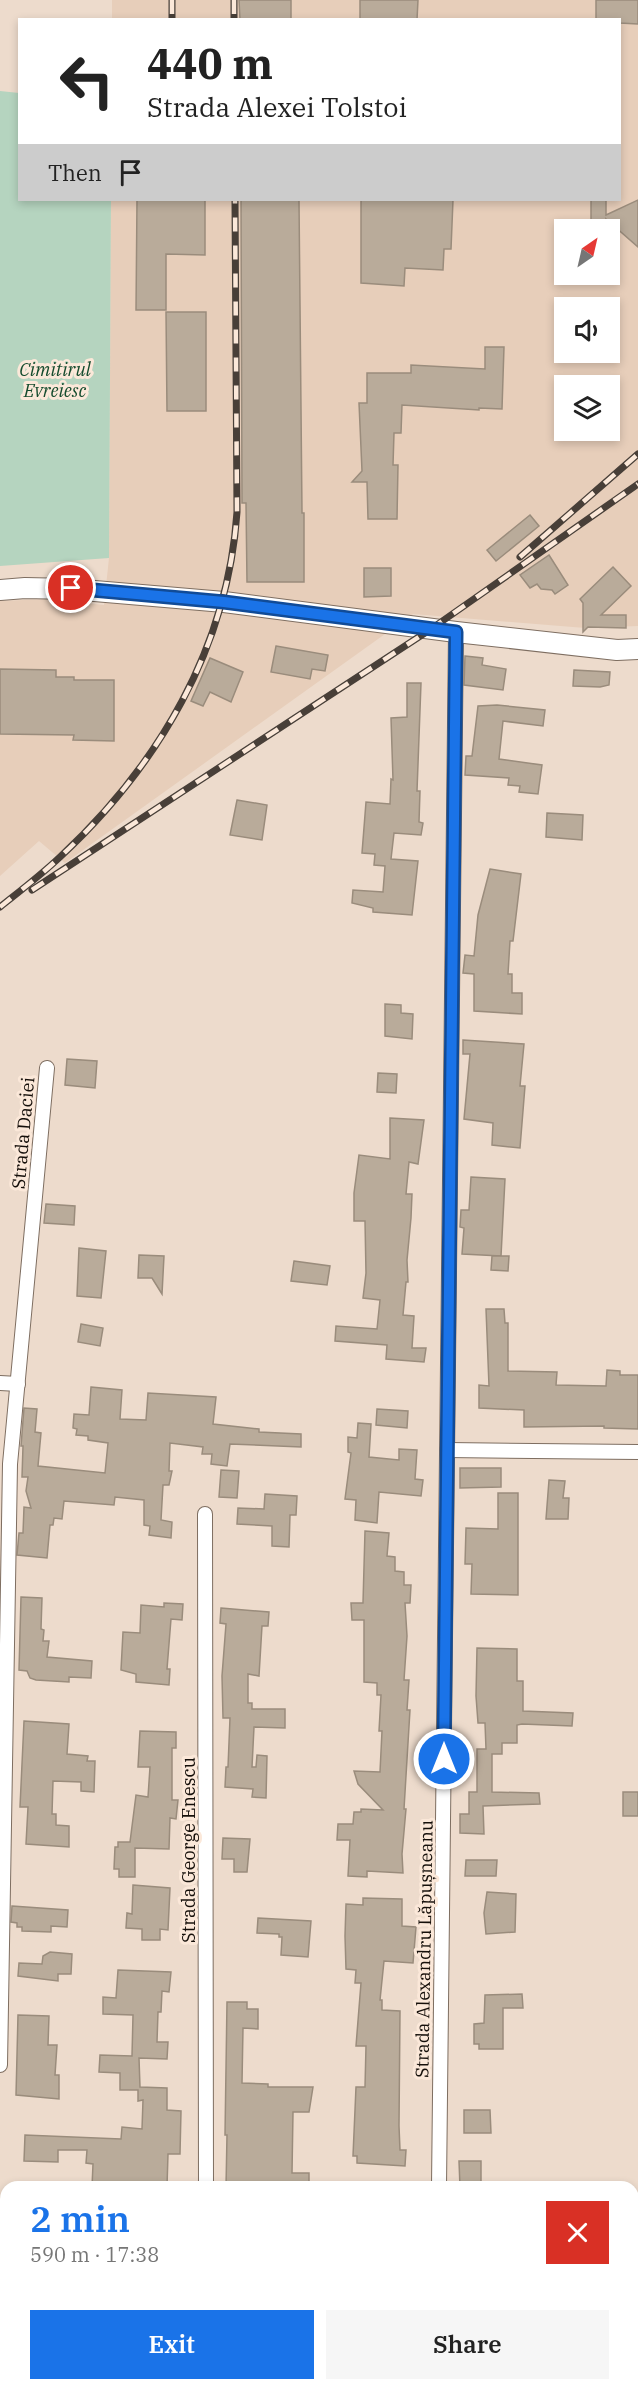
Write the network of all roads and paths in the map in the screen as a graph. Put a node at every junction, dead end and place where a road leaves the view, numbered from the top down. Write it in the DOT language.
graph roads {
  1 [pos="0,590"];
  2 [pos="456,632"];
  3 [pos="638,649"];
  4 [pos="47,1068"];
  5 [pos="0,1383"];
  6 [pos="18,1384"];
  7 [pos="447,1450"];
  8 [pos="638,1452"];
  9 [pos="205,1514"];
  10 [pos="0,2065"];
  11 [pos="206,2181"];
  12 [pos="439,2181"];
  1 -- 2 [label="main road"];
  2 -- 3 [label="main road"];
  2 -- 7 [label="street, Strada Alexandru Lăpușneanu"];
  4 -- 6 [label="street, Strada Daciei"];
  5 -- 6 [label="street"];
  6 -- 10 [label="street, Strada Daciei"];
  7 -- 8 [label="street"];
  7 -- 12 [label="street, Strada Alexandru Lăpușneanu"];
  9 -- 11 [label="street, Strada George Enescu"];
}
